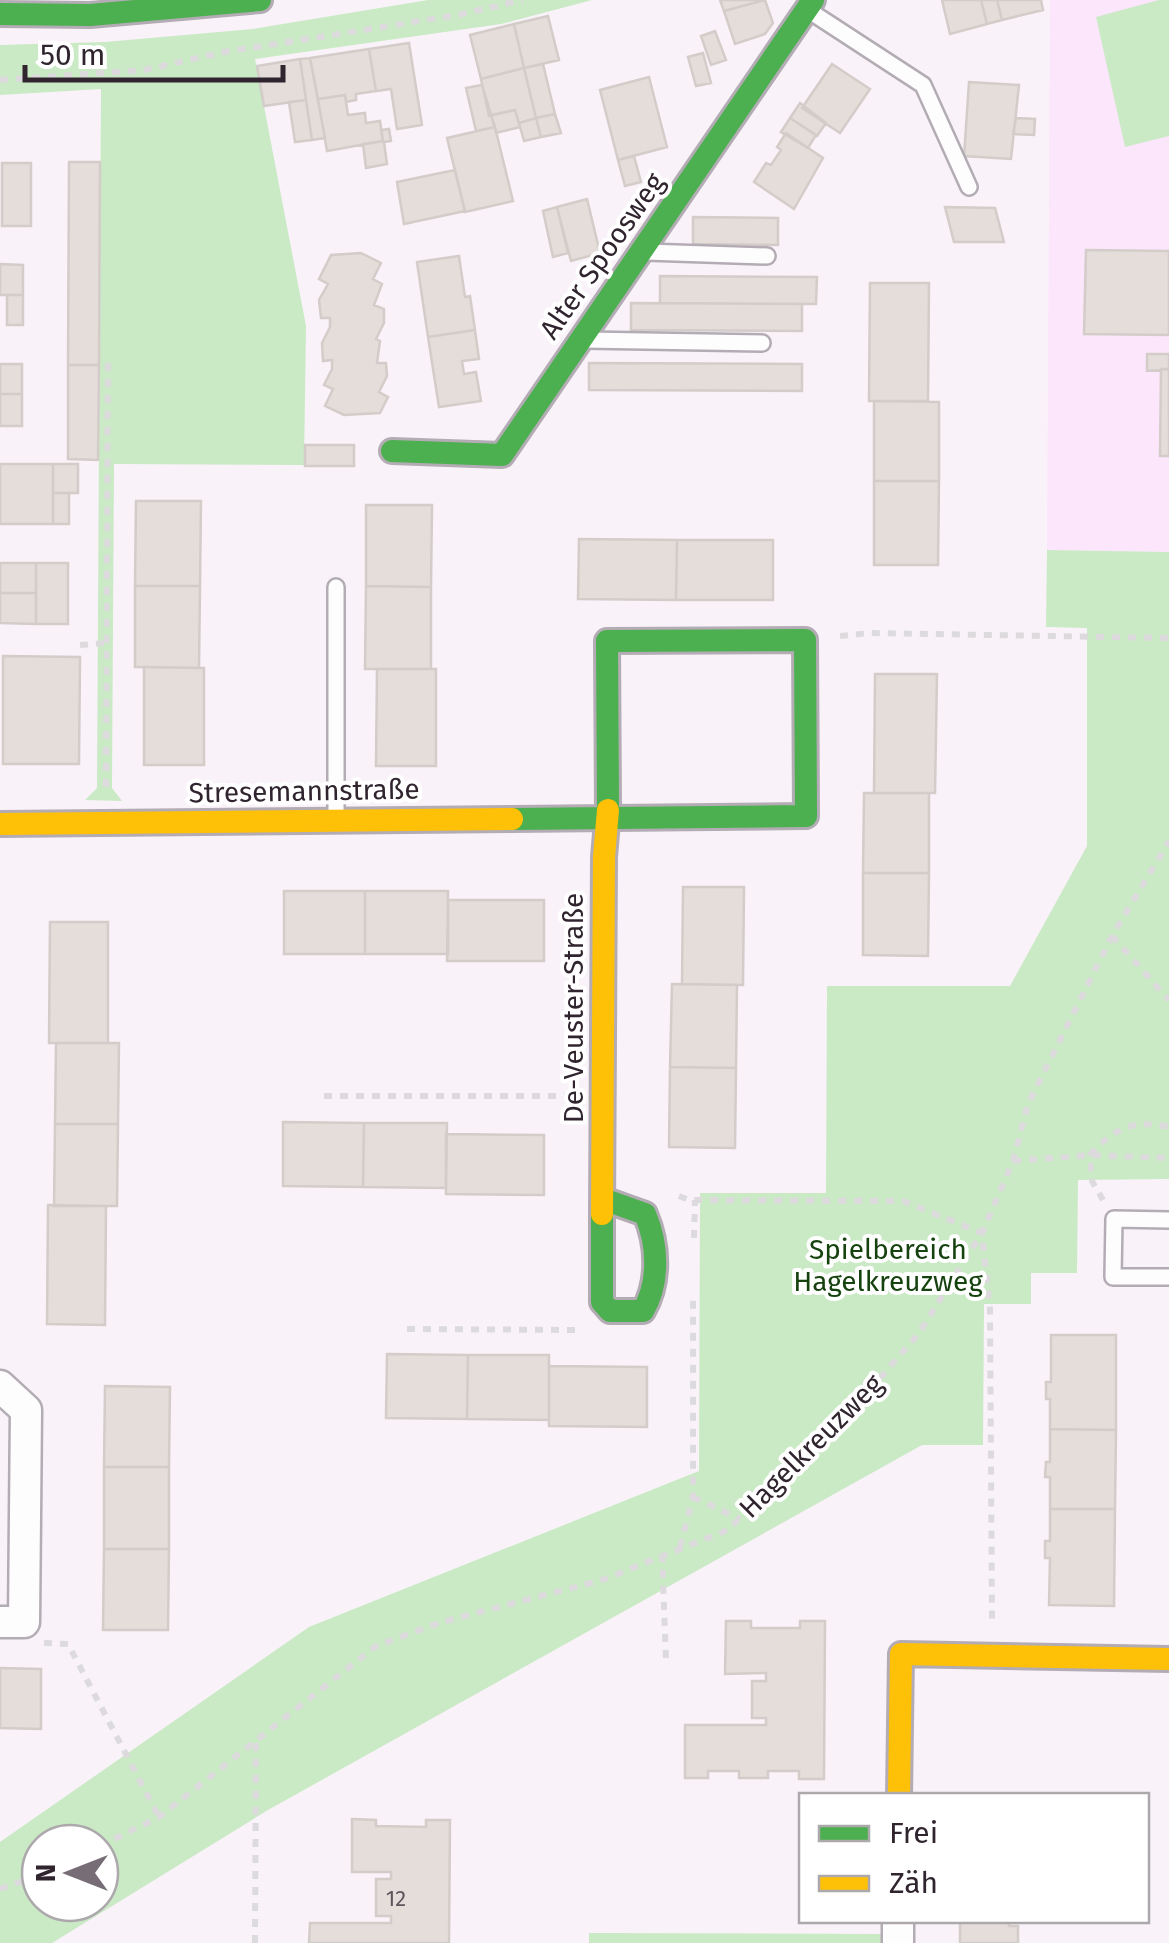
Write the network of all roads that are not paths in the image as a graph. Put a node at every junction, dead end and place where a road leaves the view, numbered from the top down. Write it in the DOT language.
graph roads {
  1 [pos="260,0"];
  2 [pos="810,5"];
  3 [pos="0,14"];
  4 [pos="969,186"];
  5 [pos="642,252"];
  6 [pos="768,256"];
  7 [pos="581,340"];
  8 [pos="762,343"];
  9 [pos="392,451"];
  10 [pos="336,586"];
  11 [pos="608,818"];
  12 [pos="336,821"];
  13 [pos="0,824"];
  14 [pos="603,1199"];
  15 [pos="1169,1220"];
  16 [pos="1169,1277"];
  17 [pos="0,1386"];
  18 [pos="12,1622"];
  19 [pos="1169,1658"];
  20 [pos="900,1793"];
  1 -- 3 [label="street"];
  2 -- 4 [label="lane"];
  2 -- 5 [label="street, Alter Spoosweg"];
  5 -- 6 [label="lane"];
  5 -- 7 [label="street, Alter Spoosweg"];
  7 -- 8 [label="lane"];
  7 -- 9 [label="street, Alter Spoosweg"];
  10 -- 12 [label="lane"];
  11 -- 11 [label="street, Stresemannstraße"];
  11 -- 12 [label="street, Stresemannstraße"];
  11 -- 14 [label="street, De-Veuster-Straße"];
  12 -- 13 [label="street, Stresemannstraße"];
  14 -- 14 [label="street, De-Veuster-Straße"];
  15 -- 16 [label="lane"];
  17 -- 18 [label="street"];
  19 -- 20 [label="street"];
}
